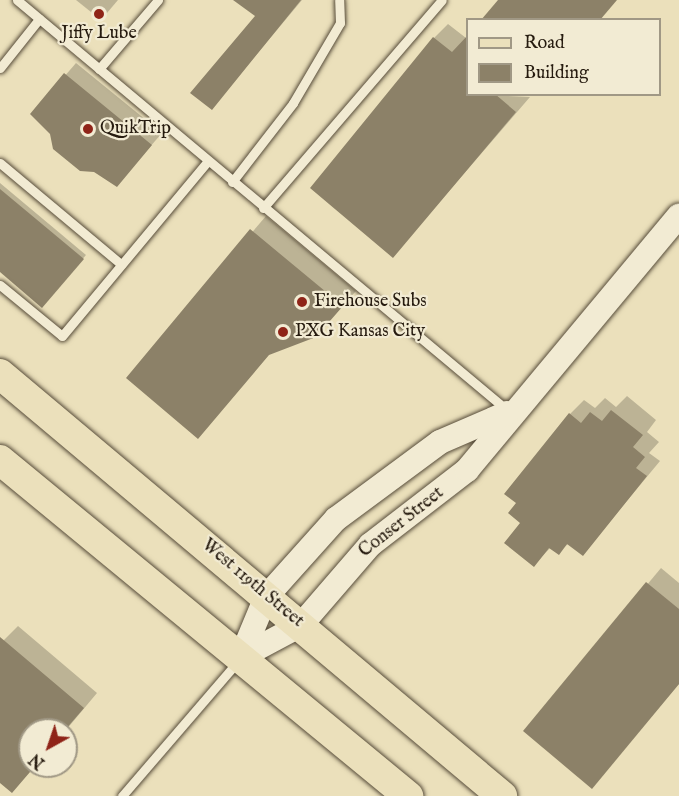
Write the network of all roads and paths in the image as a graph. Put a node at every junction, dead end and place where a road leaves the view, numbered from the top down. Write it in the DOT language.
graph roads {
  1 [pos="158,0"];
  2 [pos="339,0"];
  3 [pos="442,0"];
  4 [pos="22,2"];
  5 [pos="39,19"];
  6 [pos="0,68"];
  7 [pos="99,69"];
  8 [pos="208,161"];
  9 [pos="0,163"];
  10 [pos="232,182"];
  11 [pos="263,208"];
  12 [pos="679,216"];
  13 [pos="122,264"];
  14 [pos="0,285"];
  15 [pos="0,374"];
  16 [pos="510,412"];
  17 [pos="0,460"];
  18 [pos="266,597"];
  19 [pos="301,625"];
  20 [pos="241,657"];
  21 [pos="122,796"];
  22 [pos="408,796"];
  23 [pos="502,796"];
  1 -- 7 [label="lane"];
  2 -- 10 [label="lane"];
  3 -- 11 [label="lane"];
  4 -- 5 [label="lane"];
  5 -- 6 [label="lane"];
  5 -- 7 [label="lane"];
  7 -- 8 [label="lane"];
  8 -- 10 [label="lane"];
  8 -- 13 [label="lane"];
  9 -- 13 [label="lane"];
  10 -- 11 [label="lane"];
  11 -- 16 [label="lane"];
  12 -- 16 [label="street, Conser Street"];
  13 -- 14 [label="lane"];
  15 -- 18 [label="main road, West 119th Street"];
  16 -- 18 [label="street, Conser Street"];
  16 -- 19 [label="street, Conser Street"];
  17 -- 20 [label="main road"];
  18 -- 19 [label="main road, West 119th Street"];
  18 -- 20 [label="street, Conser Street"];
  19 -- 20 [label="street, Conser Street"];
  19 -- 23 [label="main road, West 119th Street"];
  20 -- 21 [label="lane"];
  20 -- 22 [label="main road"];
}
